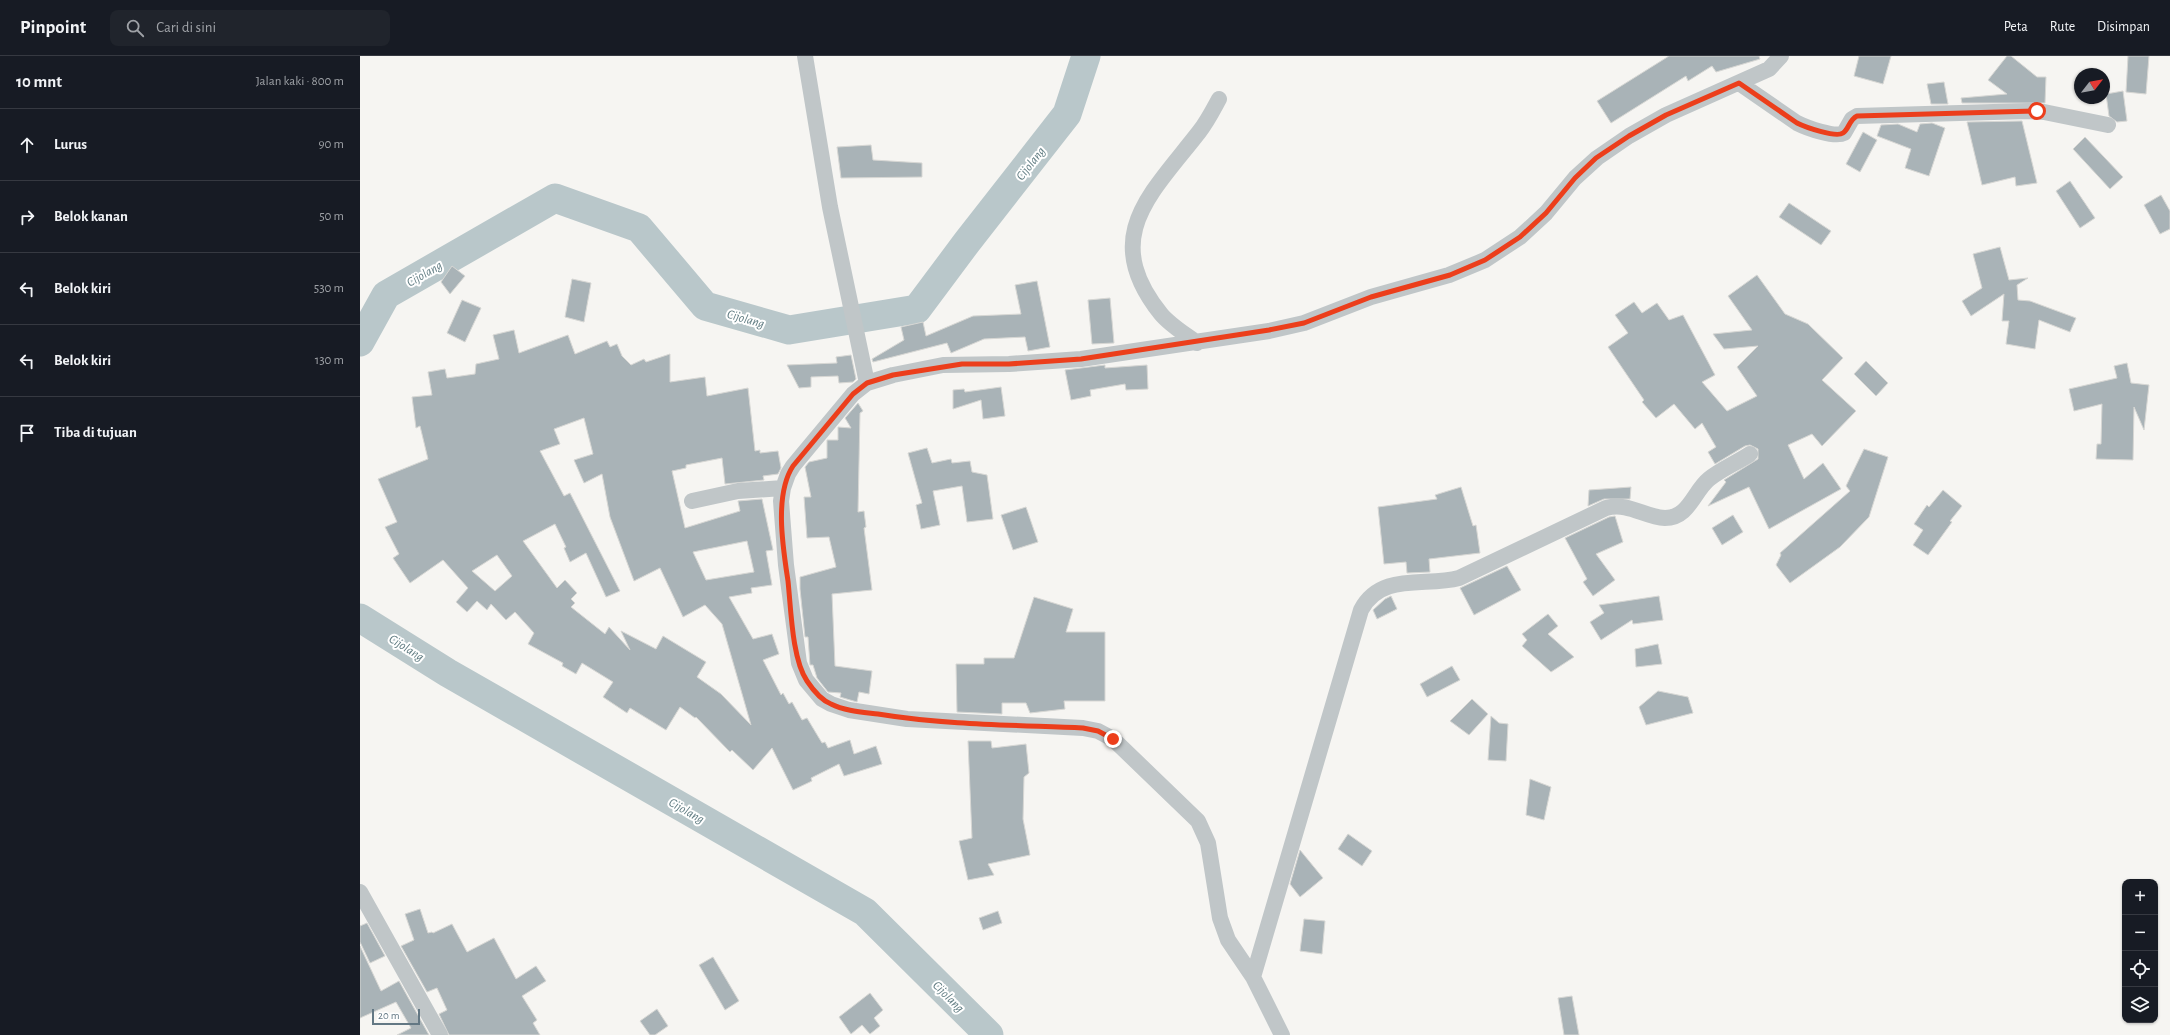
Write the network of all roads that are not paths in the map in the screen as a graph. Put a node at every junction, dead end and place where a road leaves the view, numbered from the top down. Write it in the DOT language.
graph roads {
  1 [pos="805,56"];
  2 [pos="1778,57"];
  3 [pos="1739,83"];
  4 [pos="1219,98"];
  5 [pos="2108,125"];
  6 [pos="1197,343"];
  7 [pos="867,383"];
  8 [pos="1750,454"];
  9 [pos="783,488"];
  10 [pos="692,501"];
  11 [pos="360,892"];
  12 [pos="1253,977"];
  13 [pos="440,1035"];
  14 [pos="1282,1035"];
  1 -- 7 [label="street"];
  2 -- 3 [label="street"];
  3 -- 5 [label="street"];
  3 -- 6 [label="street"];
  4 -- 6 [label="street"];
  6 -- 7 [label="street"];
  7 -- 9 [label="street"];
  8 -- 12 [label="street"];
  9 -- 10 [label="street"];
  9 -- 12 [label="street"];
  11 -- 13 [label="street"];
  12 -- 14 [label="street"];
}
